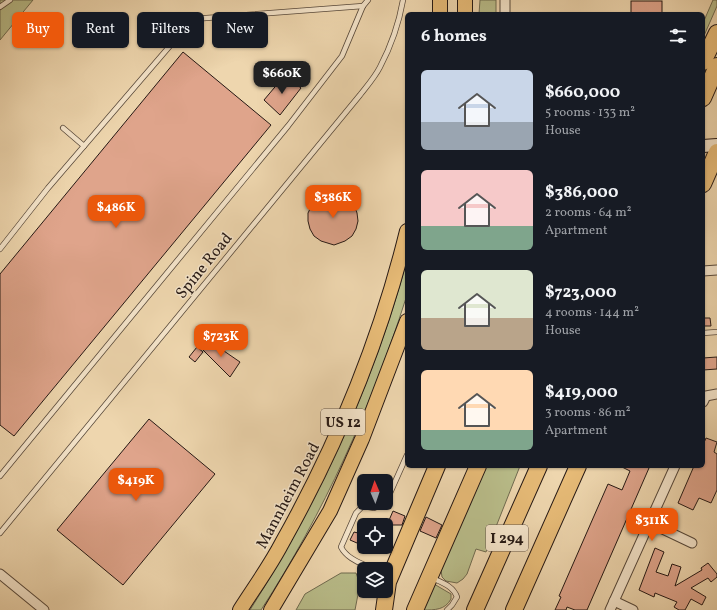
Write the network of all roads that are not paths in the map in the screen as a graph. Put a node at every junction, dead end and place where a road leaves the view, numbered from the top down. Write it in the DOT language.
graph roads {
  1 [pos="10,0"];
  2 [pos="368,0"];
  3 [pos="403,0"];
  4 [pos="440,0"];
  5 [pos="465,0"];
  6 [pos="504,0"];
  7 [pos="363,6"];
  8 [pos="0,7"];
  9 [pos="440,12"];
  10 [pos="464,12"];
  11 [pos="505,12"];
  12 [pos="717,33"];
  13 [pos="705,58"];
  14 [pos="717,66"];
  15 [pos="705,93"];
  16 [pos="63,128"];
  17 [pos="717,145"];
  18 [pos="84,146"];
  19 [pos="705,146"];
  20 [pos="717,152"];
  21 [pos="705,179"];
  22 [pos="405,238"];
  23 [pos="0,249"];
  24 [pos="717,270"];
  25 [pos="705,271"];
  26 [pos="405,326"];
  27 [pos="717,332"];
  28 [pos="705,333"];
  29 [pos="717,394"];
  30 [pos="705,399"];
  31 [pos="405,460"];
  32 [pos="436,468"];
  33 [pos="477,468"];
  34 [pos="538,468"];
  35 [pos="577,468"];
  36 [pos="674,468"];
  37 [pos="0,476"];
  38 [pos="393,487"];
  39 [pos="359,510"];
  40 [pos="650,523"];
  41 [pos="0,533"];
  42 [pos="692,543"];
  43 [pos="357,562"];
  44 [pos="393,565"];
  45 [pos="0,574"];
  46 [pos="429,576"];
  47 [pos="386,598"];
  48 [pos="612,606"];
  49 [pos="44,610"];
  50 [pos="240,610"];
  51 [pos="271,610"];
  52 [pos="384,610"];
  53 [pos="415,610"];
  54 [pos="447,610"];
  55 [pos="475,610"];
  56 [pos="514,610"];
  57 [pos="633,610"];
  1 -- 8 [label="lane"];
  2 -- 7 [label="lane"];
  3 -- 41 [label="lane, Spine Road"];
  4 -- 9 [label="main road"];
  5 -- 10 [label="main road"];
  6 -- 11 [label="street"];
  7 -- 18 [label="lane"];
  7 -- 37 [label="lane"];
  12 -- 13 [label="highway"];
  14 -- 15 [label="highway"];
  16 -- 18 [label="lane"];
  17 -- 19 [label="main road"];
  18 -- 23 [label="lane"];
  20 -- 21 [label="highway"];
  22 -- 50 [label="main road, Mannheim Road / US 12"];
  24 -- 25 [label="street"];
  26 -- 51 [label="main road, US 12"];
  27 -- 28 [label="lane"];
  29 -- 30 [label="street"];
  31 -- 38 [label="lane"];
  32 -- 44 [label="highway"];
  33 -- 46 [label="highway"];
  34 -- 55 [label="highway, I 294"];
  35 -- 56 [label="highway, I 294"];
  36 -- 40 [label="street"];
  39 -- 43 [label="lane"];
  40 -- 42 [label="street"];
  40 -- 48 [label="street"];
  45 -- 49 [label="street"];
  46 -- 53 [label="highway"];
  46 -- 54 [label="lane"];
  47 -- 52 [label="highway"];
  48 -- 57 [label="street"];
}
